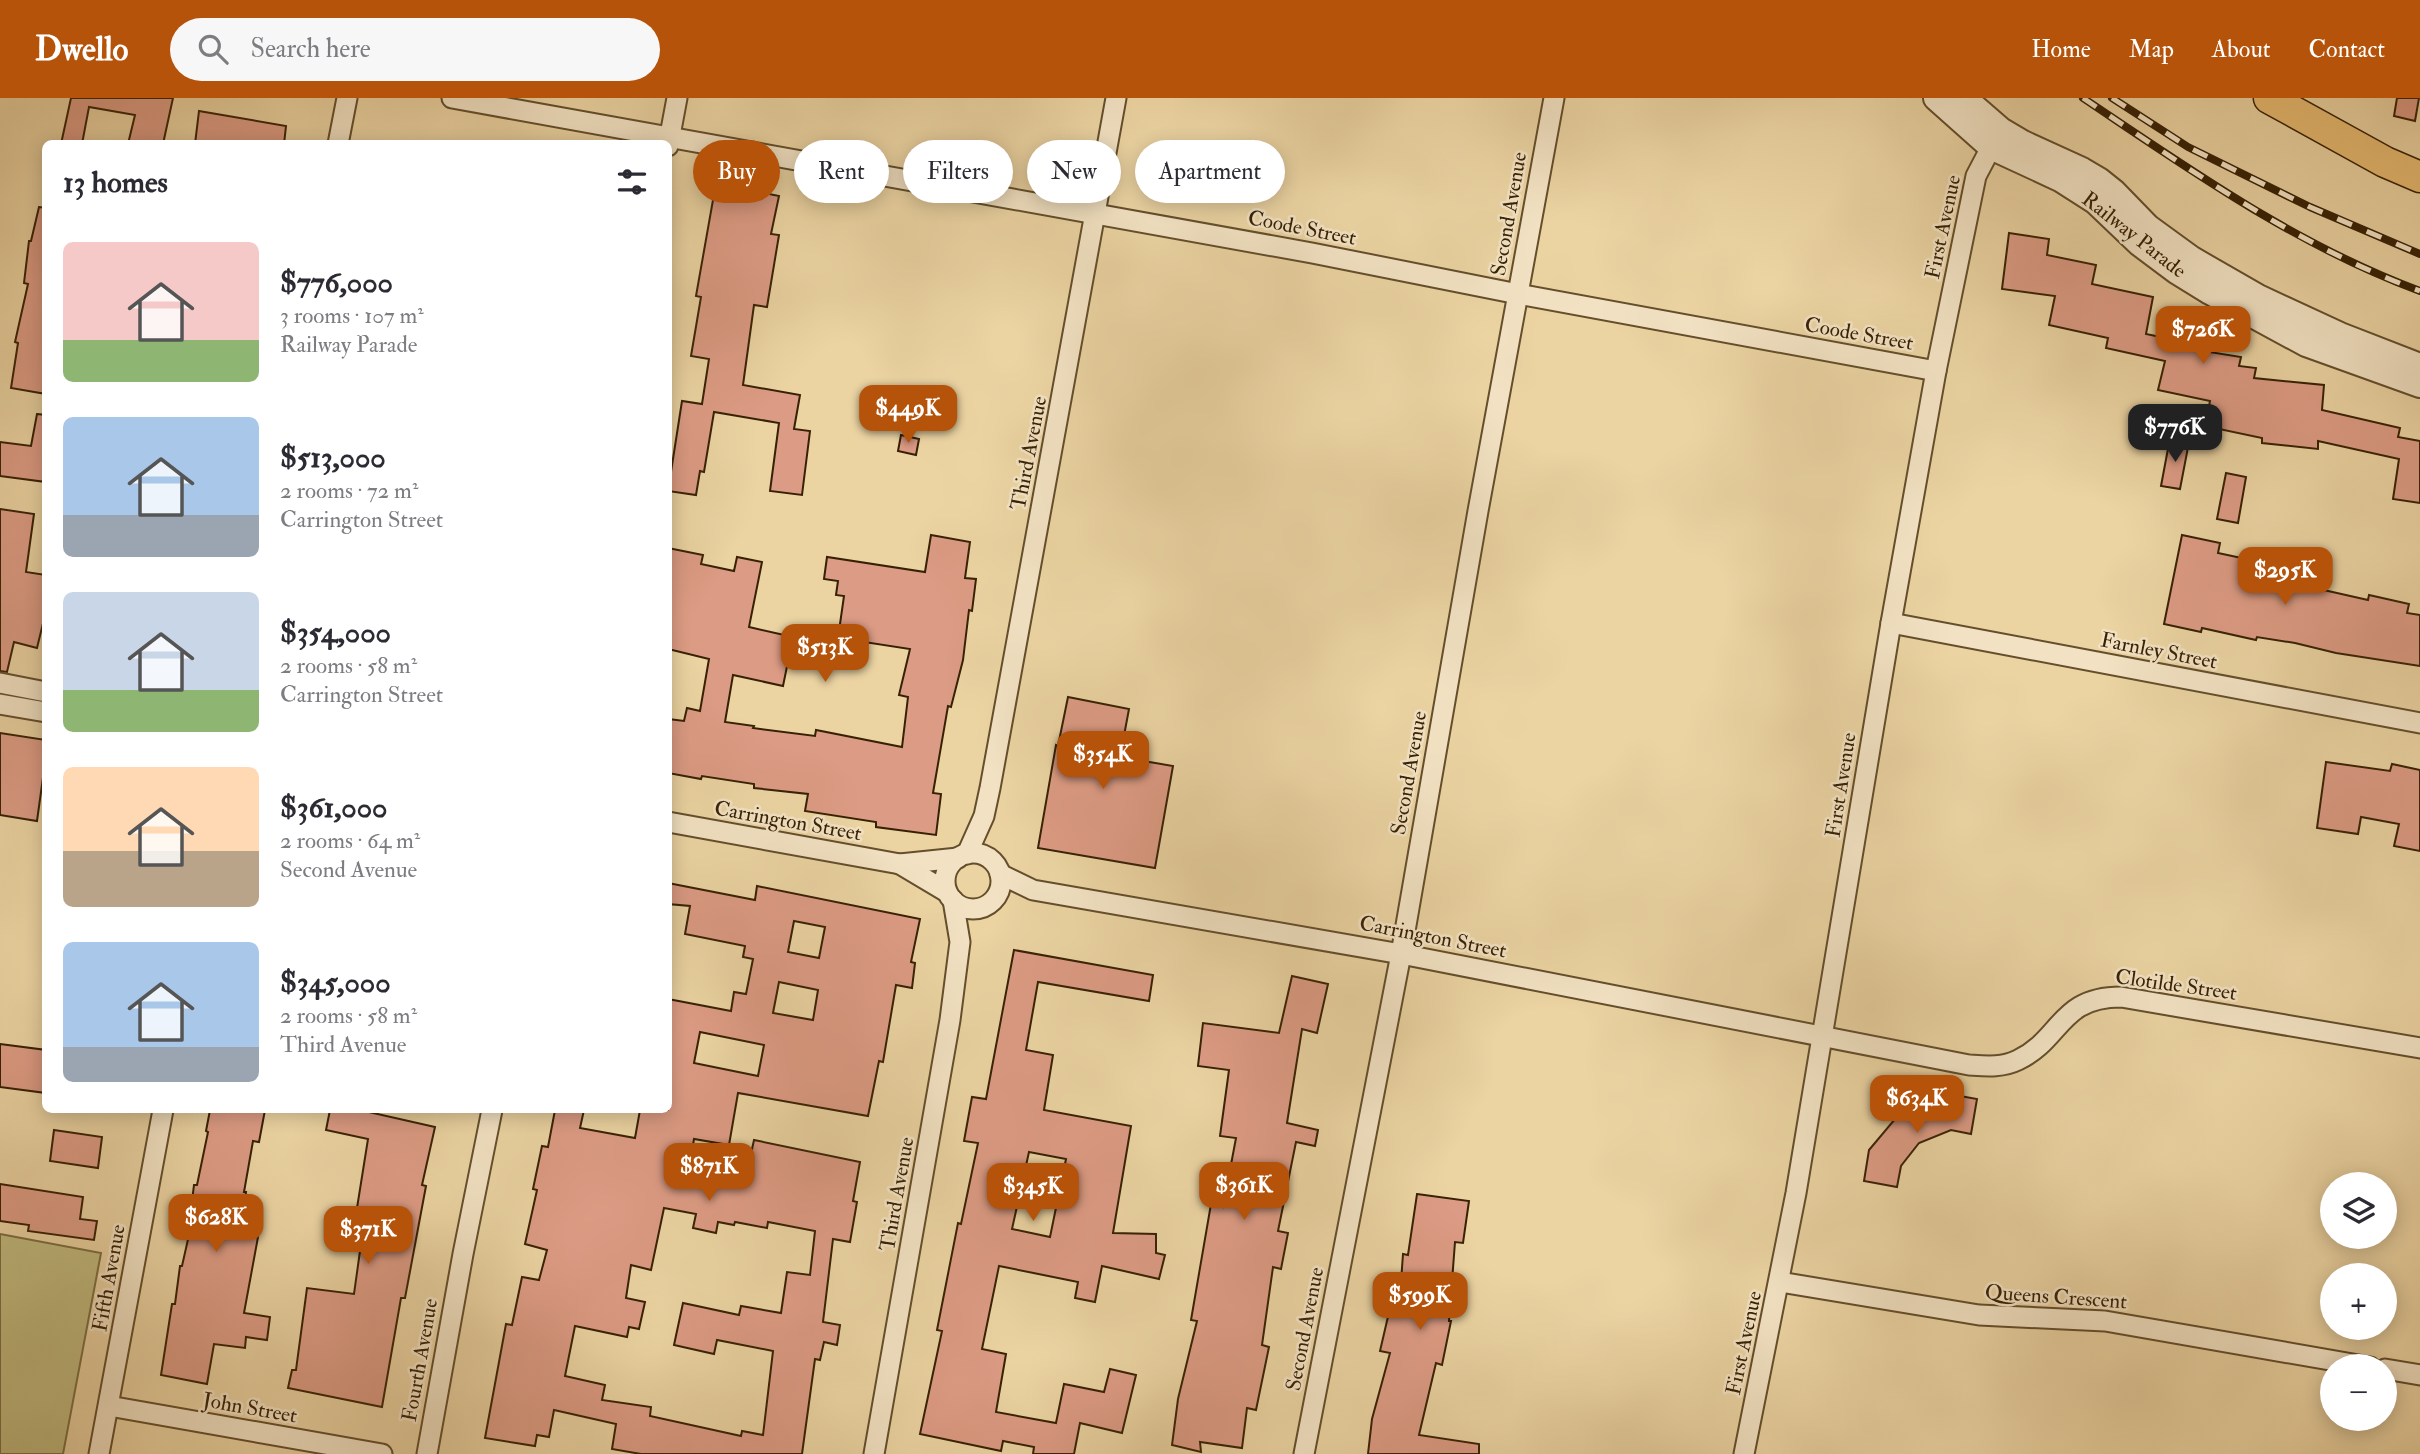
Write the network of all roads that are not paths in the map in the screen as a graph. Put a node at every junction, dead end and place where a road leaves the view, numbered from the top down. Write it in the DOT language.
graph roads {
  1 [pos="346,98"];
  2 [pos="452,98"];
  3 [pos="677,98"];
  4 [pos="1116,98"];
  5 [pos="1554,98"];
  6 [pos="1936,98"];
  7 [pos="1964,98"];
  8 [pos="2269,98"];
  9 [pos="1996,139"];
  10 [pos="339,140"];
  11 [pos="664,140"];
  12 [pos="669,140"];
  13 [pos="672,142"];
  14 [pos="2420,177"];
  15 [pos="1094,213"];
  16 [pos="1518,294"];
  17 [pos="2420,366"];
  18 [pos="1936,371"];
  19 [pos="2420,385"];
  20 [pos="1891,623"];
  21 [pos="0,683"];
  22 [pos="42,691"];
  23 [pos="0,704"];
  24 [pos="42,711"];
  25 [pos="2420,723"];
  26 [pos="984,816"];
  27 [pos="672,823"];
  28 [pos="963,856"];
  29 [pos="987,857"];
  30 [pos="900,864"];
  31 [pos="1000,874"];
  32 [pos="1033,890"];
  33 [pos="950,896"];
  34 [pos="986,905"];
  35 [pos="960,942"];
  36 [pos="1401,954"];
  37 [pos="1824,1036"];
  38 [pos="2420,1048"];
  39 [pos="162,1113"];
  40 [pos="491,1113"];
  41 [pos="1780,1282"];
  42 [pos="2320,1358"];
  43 [pos="2397,1371"];
  44 [pos="2420,1375"];
  45 [pos="109,1406"];
  46 [pos="99,1454"];
  47 [pos="382,1454"];
  48 [pos="427,1454"];
  49 [pos="874,1454"];
  50 [pos="1304,1454"];
  51 [pos="1744,1454"];
  1 -- 10 [label="street"];
  2 -- 11 [label="street, Coode Street"];
  3 -- 12 [label="street"];
  4 -- 15 [label="street, Third Avenue"];
  5 -- 16 [label="street, Second Avenue"];
  6 -- 9 [label="street, Railway Parade"];
  7 -- 9 [label="street, Railway Parade"];
  8 -- 14 [label="main road"];
  9 -- 17 [label="street, Railway Parade"];
  9 -- 18 [label="street, First Avenue"];
  9 -- 19 [label="street, Railway Parade"];
  13 -- 15 [label="street, Coode Street"];
  15 -- 16 [label="street, Coode Street"];
  15 -- 26 [label="street, Third Avenue"];
  16 -- 18 [label="street, Coode Street"];
  16 -- 36 [label="street, Second Avenue"];
  18 -- 20 [label="street, First Avenue"];
  20 -- 25 [label="street, Farnley Street"];
  20 -- 37 [label="street, First Avenue"];
  21 -- 22 [label="street"];
  23 -- 24 [label="street"];
  26 -- 28 [label="street, Third Avenue"];
  26 -- 29 [label="street, Third Avenue"];
  27 -- 30 [label="street, Carrington Street"];
  28 -- 29 [label="street"];
  28 -- 30 [label="street, Carrington Street"];
  28 -- 33 [label="street"];
  29 -- 31 [label="street"];
  30 -- 33 [label="street, Carrington Street"];
  31 -- 32 [label="street, Carrington Street"];
  31 -- 34 [label="street"];
  32 -- 34 [label="street, Carrington Street"];
  32 -- 36 [label="street, Carrington Street"];
  33 -- 34 [label="street"];
  33 -- 35 [label="street, Third Avenue"];
  34 -- 35 [label="street, Third Avenue"];
  35 -- 49 [label="street, Third Avenue"];
  36 -- 37 [label="street, Carrington Street"];
  36 -- 50 [label="street, Second Avenue"];
  37 -- 38 [label="street, Clotilde Street"];
  37 -- 41 [label="street, First Avenue"];
  39 -- 45 [label="street, Fifth Avenue"];
  40 -- 48 [label="street, Fourth Avenue"];
  41 -- 42 [label="street, Queens Crescent"];
  41 -- 51 [label="street, First Avenue"];
  43 -- 44 [label="street"];
  45 -- 46 [label="street, Fifth Avenue"];
  45 -- 47 [label="street, John Street"];
}
